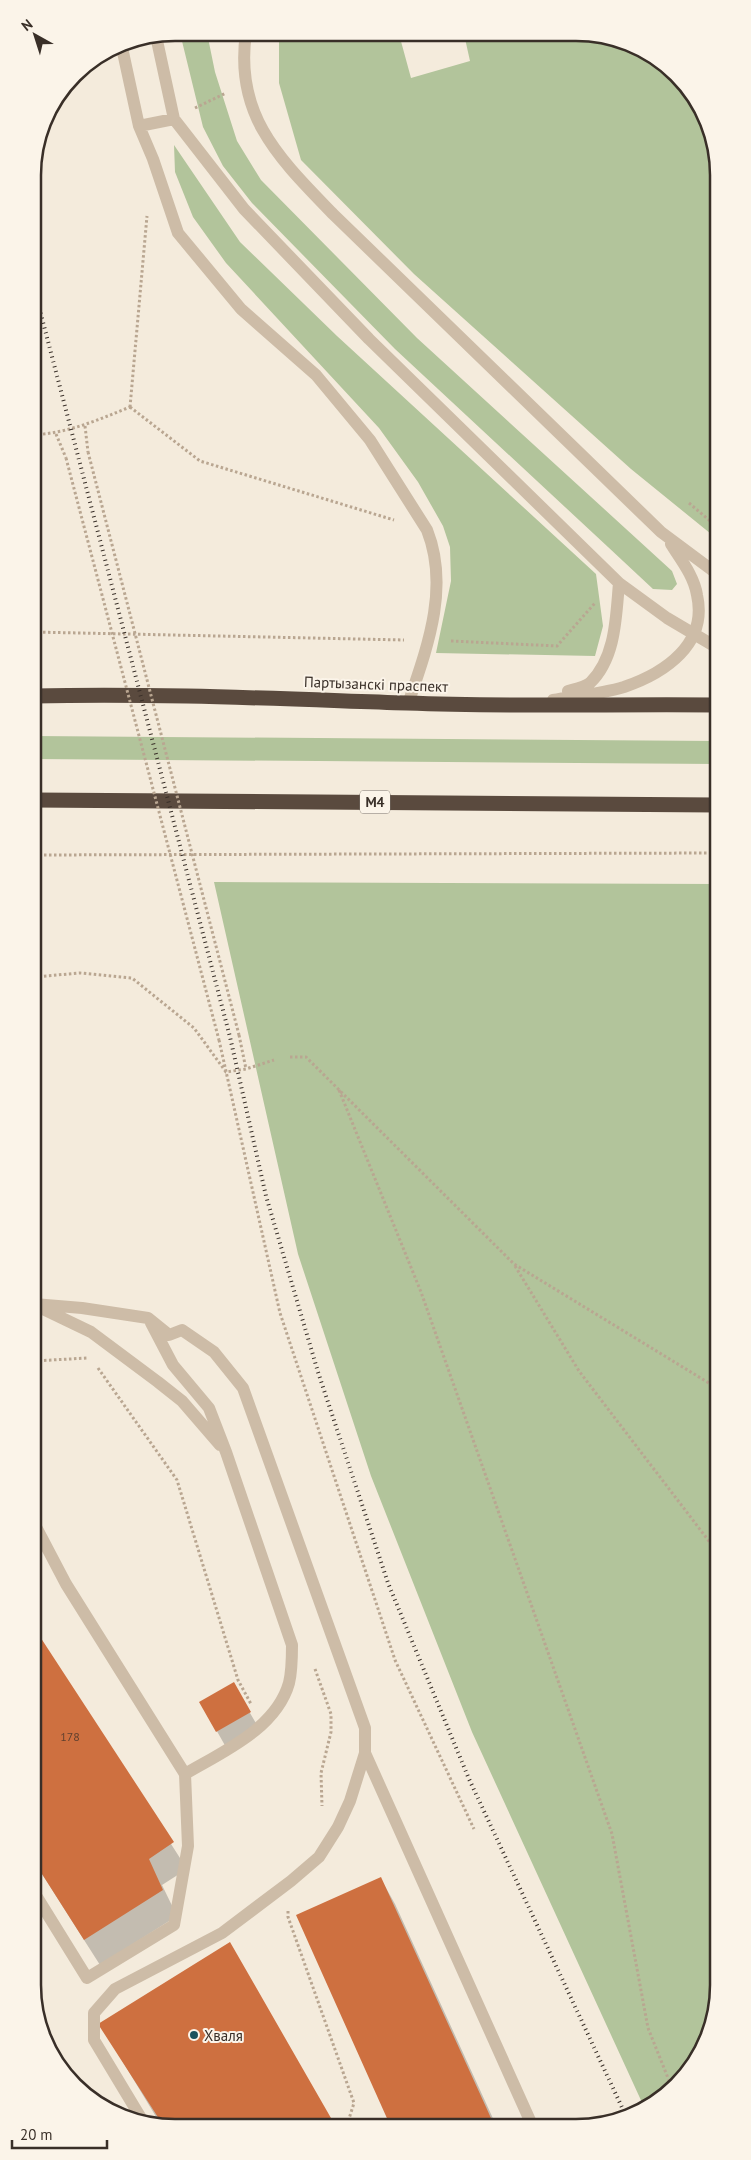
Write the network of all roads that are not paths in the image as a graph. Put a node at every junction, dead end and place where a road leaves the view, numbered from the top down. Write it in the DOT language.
graph roads {
  1 [pos="245,42"];
  2 [pos="158,43"];
  3 [pos="124,51"];
  4 [pos="174,119"];
  5 [pos="139,126"];
  6 [pos="669,540"];
  7 [pos="710,569"];
  8 [pos="619,583"];
  9 [pos="695,636"];
  10 [pos="710,644"];
  11 [pos="42,696"];
  12 [pos="408,704"];
  13 [pos="533,704"];
  14 [pos="710,705"];
  15 [pos="42,800"];
  16 [pos="710,805"];
  17 [pos="41,1305"];
  18 [pos="41,1308"];
  19 [pos="148,1318"];
  20 [pos="226,1452"];
  21 [pos="41,1537"];
  22 [pos="365,1753"];
  23 [pos="185,1774"];
  24 [pos="41,1904"];
  25 [pos="138,2113"];
  26 [pos="529,2119"];
  1 -- 6 [label="lane"];
  2 -- 4 [label="lane"];
  3 -- 5 [label="lane"];
  4 -- 5 [label="lane"];
  4 -- 8 [label="lane"];
  5 -- 12 [label="lane"];
  6 -- 7 [label="lane"];
  6 -- 9 [label="lane"];
  8 -- 9 [label="lane"];
  8 -- 13 [label="lane"];
  9 -- 10 [label="lane"];
  9 -- 13 [label="lane"];
  11 -- 12 [label="highway, Партызанскі праспект"];
  12 -- 13 [label="highway, Партызанскі праспект"];
  13 -- 14 [label="highway, Партызанскі праспект"];
  15 -- 16 [label="highway, М4"];
  17 -- 19 [label="lane"];
  18 -- 20 [label="lane"];
  19 -- 20 [label="lane"];
  19 -- 22 [label="lane"];
  20 -- 23 [label="lane"];
  21 -- 23 [label="lane"];
  22 -- 25 [label="lane"];
  22 -- 26 [label="lane"];
  23 -- 24 [label="lane"];
}
